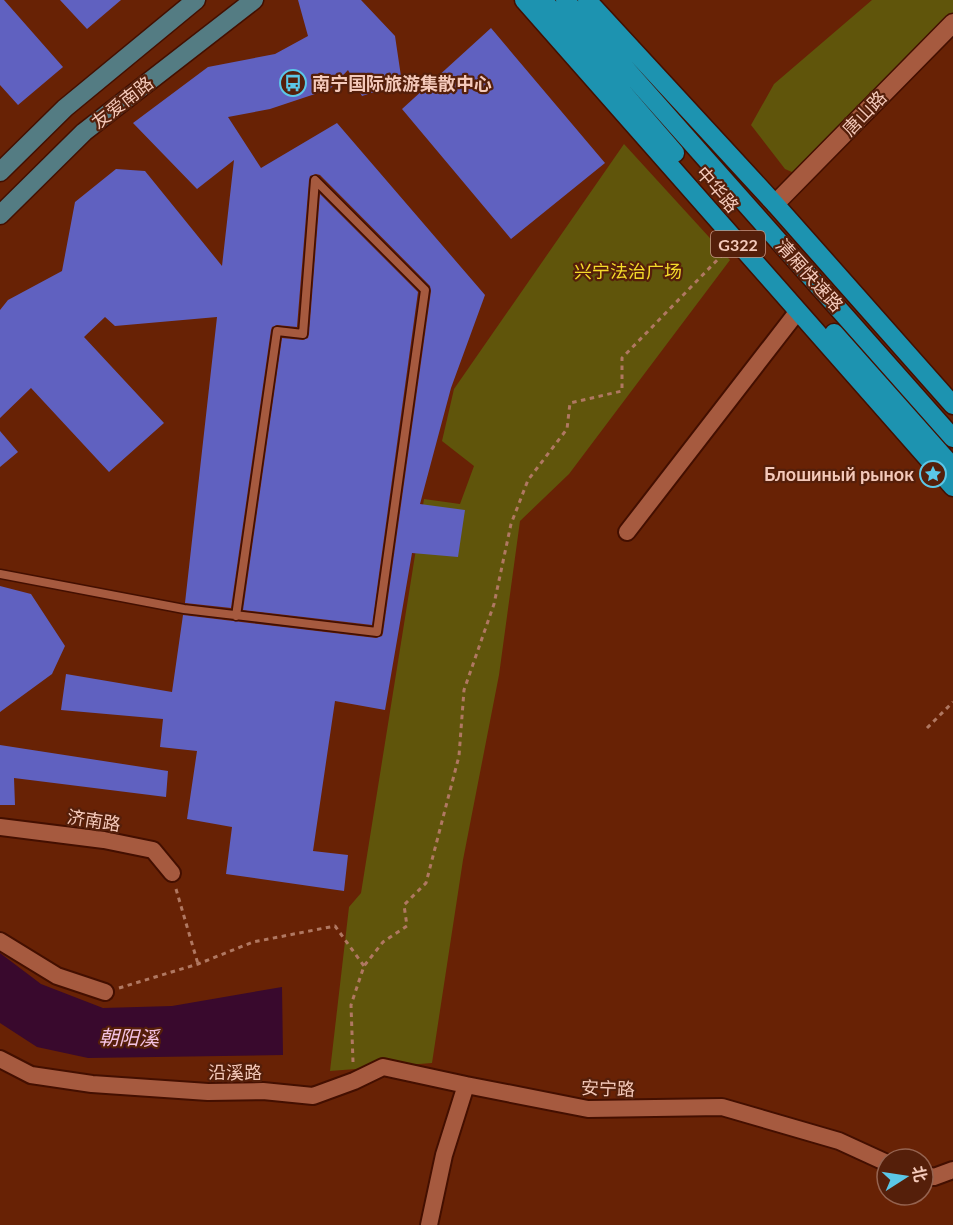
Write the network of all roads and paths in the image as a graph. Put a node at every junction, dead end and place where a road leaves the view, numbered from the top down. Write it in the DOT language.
graph roads {
  1 [pos="196,0"];
  2 [pos="254,0"];
  3 [pos="525,0"];
  4 [pos="543,0"];
  5 [pos="566,0"];
  6 [pos="585,0"];
  7 [pos="953,23"];
  8 [pos="672,121"];
  9 [pos="648,122"];
  10 [pos="0,172"];
  11 [pos="775,204"];
  12 [pos="0,215"];
  13 [pos="736,241"];
  14 [pos="798,311"];
  15 [pos="953,405"];
  16 [pos="953,438"];
  17 [pos="953,467"];
  18 [pos="953,487"];
  19 [pos="627,532"];
  20 [pos="0,574"];
  21 [pos="236,616"];
  22 [pos="953,702"];
  23 [pos="927,728"];
  24 [pos="0,827"];
  25 [pos="172,873"];
  26 [pos="0,941"];
  27 [pos="198,964"];
  28 [pos="364,966"];
  29 [pos="105,992"];
  30 [pos="0,1059"];
  31 [pos="354,1081"];
  32 [pos="466,1085"];
  33 [pos="875,1158"];
  34 [pos="953,1170"];
  35 [pos="935,1177"];
  36 [pos="429,1225"];
  1 -- 10 [label="main road, 友爱南路"];
  2 -- 12 [label="main road, 友爱南路"];
  3 -- 9 [label="highway"];
  3 -- 13 [label="highway, 中华路 / G322"];
  4 -- 9 [label="highway, 清厢快速路"];
  5 -- 8 [label="highway, 清厢快速路"];
  6 -- 8 [label="highway"];
  6 -- 11 [label="highway, 中华路 / G322"];
  7 -- 11 [label="street, 唐山路"];
  8 -- 16 [label="highway, 清厢快速路"];
  9 -- 17 [label="highway, 清厢快速路"];
  11 -- 15 [label="highway, 中华路 / G322"];
  13 -- 14 [label="highway, 中华路 / G322"];
  13 -- 28 [label="path"];
  14 -- 18 [label="highway, 中华路 / G322"];
  14 -- 19 [label="street"];
  20 -- 21 [label="lane"];
  21 -- 21 [label="lane"];
  22 -- 23 [label="path"];
  24 -- 25 [label="street, 济南路"];
  25 -- 27 [label="path"];
  26 -- 29 [label="street"];
  27 -- 28 [label="path"];
  27 -- 29 [label="path"];
  28 -- 31 [label="path"];
  30 -- 31 [label="street, 沿溪路"];
  31 -- 32 [label="street, 沿溪路"];
  32 -- 33 [label="street, 安宁路"];
  32 -- 36 [label="street"];
  34 -- 35 [label="street"];
}
